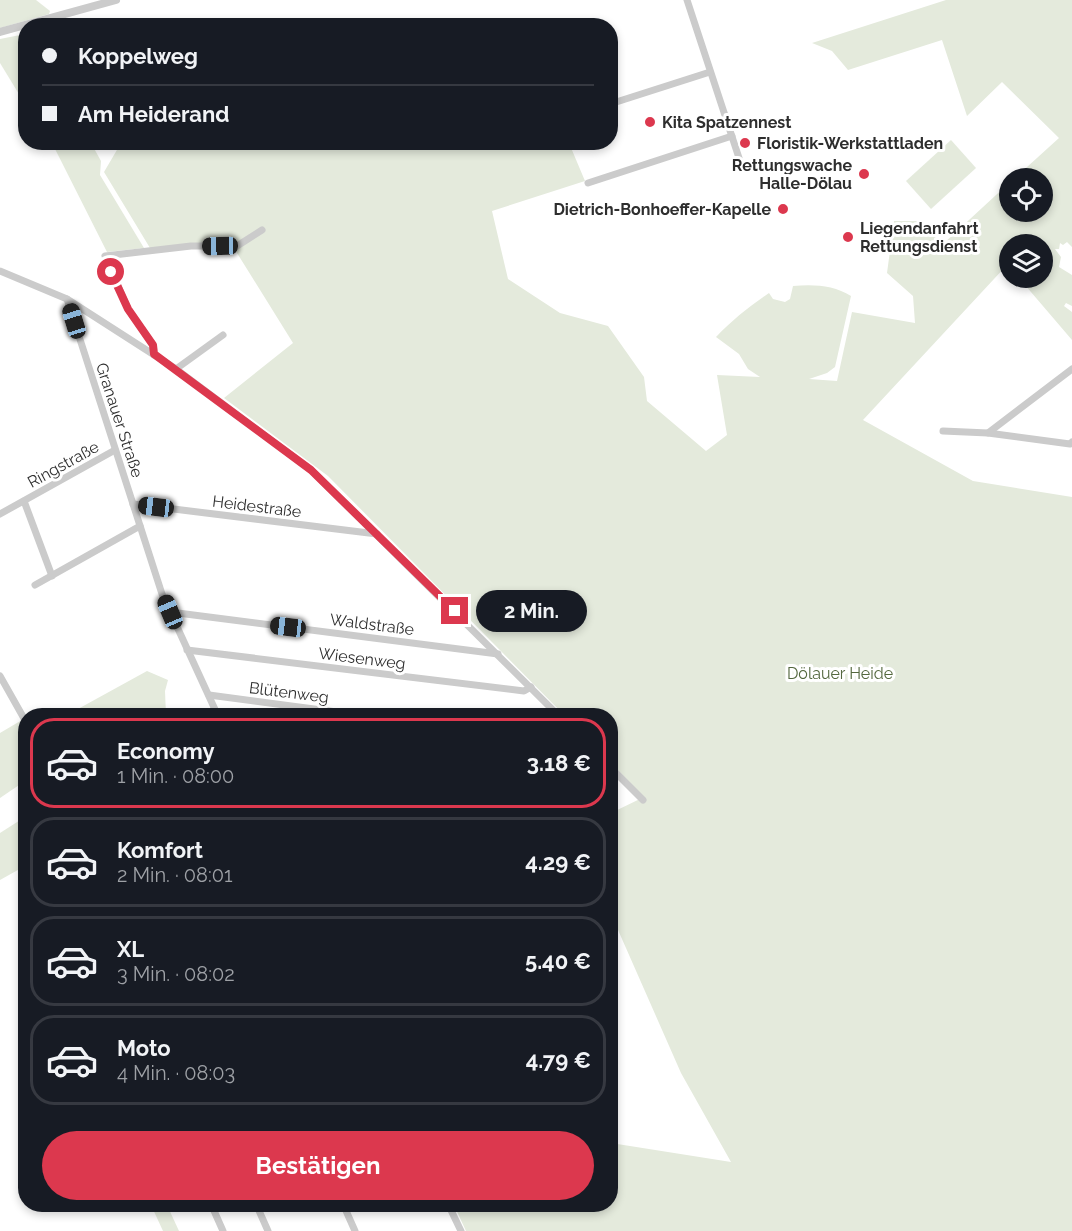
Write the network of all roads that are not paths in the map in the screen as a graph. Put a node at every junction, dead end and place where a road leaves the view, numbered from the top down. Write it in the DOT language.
graph roads {
  1 [pos="116,0"];
  2 [pos="687,0"];
  3 [pos="51,18"];
  4 [pos="18,27"];
  5 [pos="0,32"];
  6 [pos="710,72"];
  7 [pos="618,101"];
  8 [pos="732,136"];
  9 [pos="740,161"];
  10 [pos="588,183"];
  11 [pos="262,230"];
  12 [pos="0,271"];
  13 [pos="67,299"];
  14 [pos="223,335"];
  15 [pos="154,354"];
  16 [pos="176,369"];
  17 [pos="1072,369"];
  18 [pos="943,431"];
  19 [pos="988,434"];
  20 [pos="1072,442"];
  21 [pos="115,450"];
  22 [pos="24,501"];
  23 [pos="133,504"];
  24 [pos="0,514"];
  25 [pos="140,526"];
  26 [pos="377,534"];
  27 [pos="51,576"];
  28 [pos="35,585"];
  29 [pos="170,612"];
  30 [pos="188,650"];
  31 [pos="500,654"];
  32 [pos="1,682"];
  33 [pos="531,687"];
  34 [pos="209,695"];
  35 [pos="215,708"];
  36 [pos="307,708"];
  37 [pos="551,708"];
  38 [pos="18,709"];
  39 [pos="618,775"];
  40 [pos="643,800"];
  41 [pos="215,1212"];
  42 [pos="260,1212"];
  43 [pos="347,1212"];
  44 [pos="452,1212"];
  45 [pos="223,1231"];
  46 [pos="268,1231"];
  47 [pos="355,1231"];
  48 [pos="461,1231"];
  1 -- 3 [label="street"];
  2 -- 6 [label="street"];
  4 -- 5 [label="street"];
  6 -- 7 [label="street"];
  6 -- 8 [label="street"];
  8 -- 9 [label="street"];
  8 -- 10 [label="street"];
  11 -- 15 [label="street"];
  12 -- 13 [label="street"];
  13 -- 15 [label="street"];
  13 -- 21 [label="street, Granauer Straße"];
  14 -- 16 [label="street"];
  15 -- 16 [label="street"];
  16 -- 26 [label="street"];
  17 -- 19 [label="street"];
  18 -- 19 [label="street"];
  19 -- 20 [label="street"];
  21 -- 22 [label="street, Ringstraße"];
  21 -- 23 [label="street, Granauer Straße"];
  22 -- 24 [label="street, Ringstraße"];
  22 -- 27 [label="street, Ringstraße"];
  23 -- 25 [label="street, Granauer Straße"];
  23 -- 26 [label="street, Heidestraße"];
  25 -- 27 [label="street"];
  25 -- 29 [label="street, Granauer Straße"];
  26 -- 31 [label="street"];
  27 -- 28 [label="street"];
  29 -- 30 [label="street, Granauer Straße"];
  29 -- 31 [label="street, Waldstraße"];
  30 -- 33 [label="street, Wiesenweg"];
  30 -- 34 [label="street, Granauer Straße"];
  31 -- 33 [label="street"];
  32 -- 38 [label="street"];
  33 -- 37 [label="street"];
  34 -- 35 [label="street, Granauer Straße"];
  34 -- 36 [label="street, Blütenweg"];
  39 -- 40 [label="street"];
  41 -- 45 [label="street"];
  42 -- 46 [label="street"];
  43 -- 47 [label="street"];
  44 -- 48 [label="street"];
}
